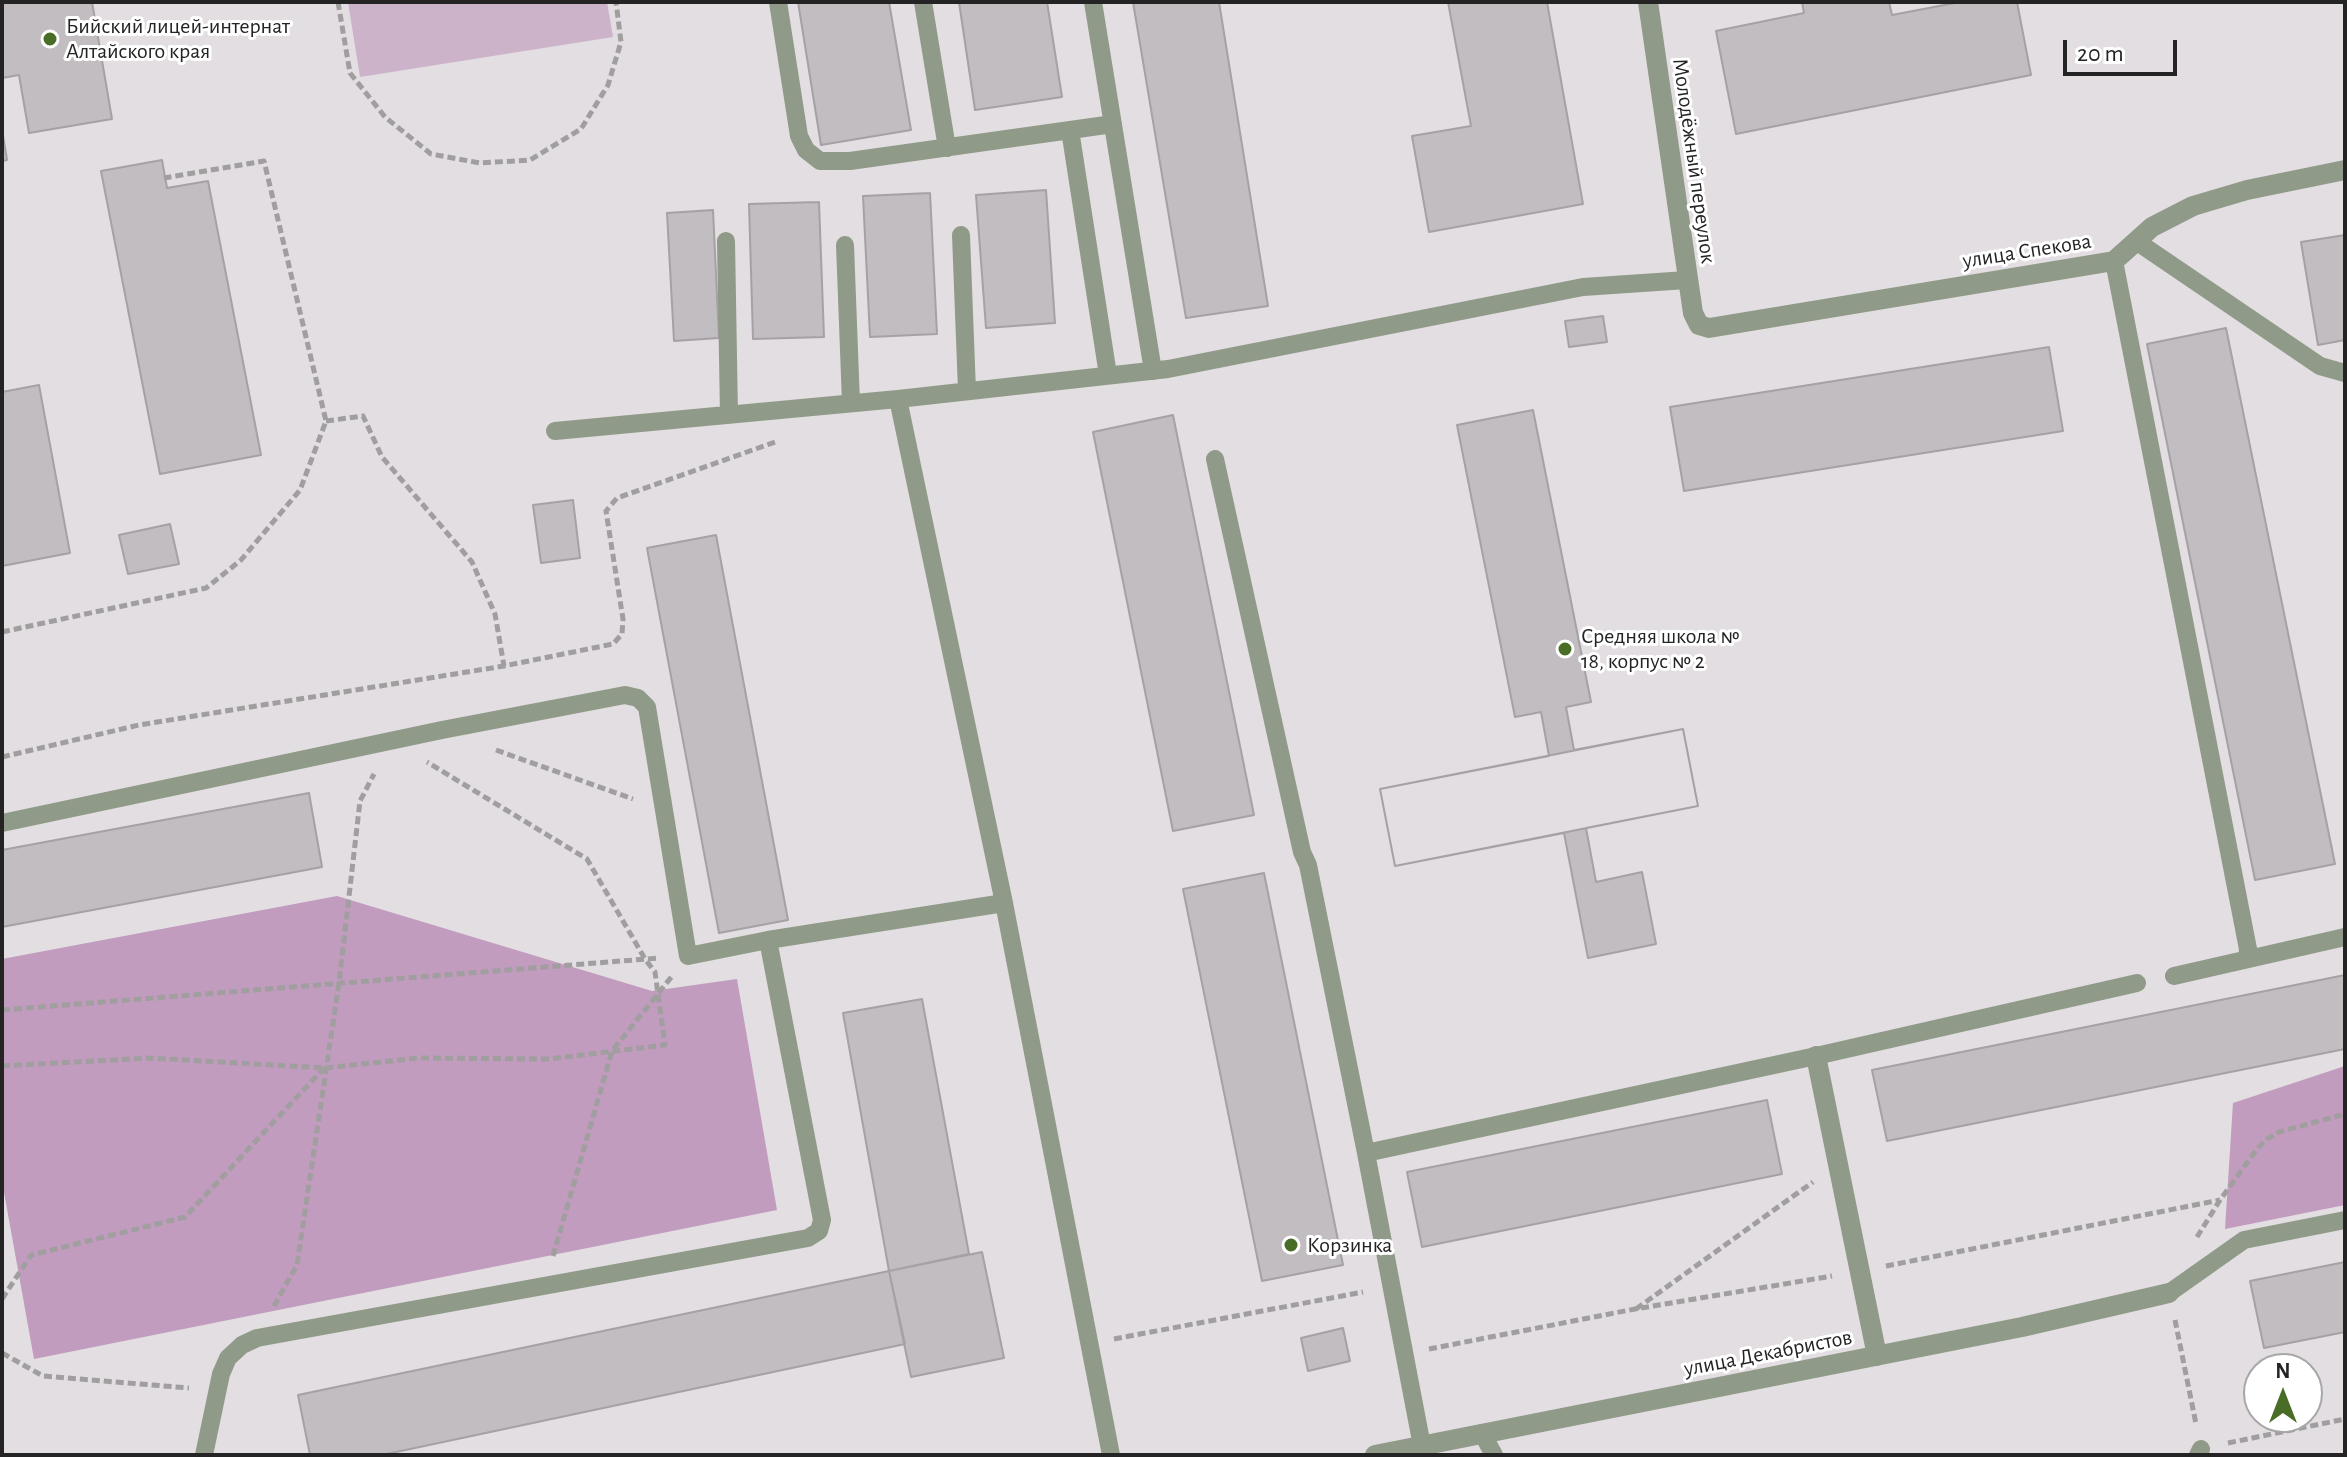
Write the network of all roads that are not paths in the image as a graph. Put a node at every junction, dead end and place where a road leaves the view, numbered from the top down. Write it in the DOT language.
graph roads {
  1 [pos="778,2"];
  2 [pos="923,2"];
  3 [pos="1093,2"];
  4 [pos="1648,2"];
  5 [pos="1113,124"];
  6 [pos="1070,130"];
  7 [pos="947,148"];
  8 [pos="2345,170"];
  9 [pos="961,235"];
  10 [pos="726,241"];
  11 [pos="2136,241"];
  12 [pos="845,245"];
  13 [pos="2114,261"];
  14 [pos="1687,280"];
  15 [pos="1699,325"];
  16 [pos="1153,371"];
  17 [pos="2345,373"];
  18 [pos="1108,375"];
  19 [pos="967,391"];
  20 [pos="898,399"];
  21 [pos="851,403"];
  22 [pos="729,415"];
  23 [pos="555,431"];
  24 [pos="1215,459"];
  25 [pos="2,823"];
  26 [pos="1004,903"];
  27 [pos="2345,937"];
  28 [pos="768,940"];
  29 [pos="2247,959"];
  30 [pos="2174,976"];
  31 [pos="2137,983"];
  32 [pos="1816,1056"];
  33 [pos="1366,1153"];
  34 [pos="2345,1220"];
  35 [pos="2169,1293"];
  36 [pos="1877,1356"];
  37 [pos="1482,1433"];
  38 [pos="1422,1446"];
  39 [pos="204,1455"];
  40 [pos="1111,1455"];
  41 [pos="1375,1455"];
  42 [pos="1494,1455"];
  1 -- 7 [label="lane"];
  2 -- 7 [label="lane"];
  3 -- 5 [label="lane"];
  4 -- 14 [label="street, Молодёжный переулок"];
  5 -- 6 [label="lane"];
  5 -- 16 [label="lane"];
  6 -- 7 [label="lane"];
  6 -- 18 [label="lane"];
  8 -- 11 [label="street, улица Спекова"];
  9 -- 19 [label="lane"];
  10 -- 22 [label="lane"];
  11 -- 13 [label="street, улица Спекова"];
  11 -- 17 [label="lane"];
  12 -- 21 [label="lane"];
  13 -- 15 [label="street, улица Спекова"];
  13 -- 29 [label="lane"];
  14 -- 15 [label="street, Молодёжный переулок"];
  14 -- 16 [label="lane"];
  16 -- 18 [label="lane"];
  18 -- 19 [label="lane"];
  19 -- 20 [label="lane"];
  20 -- 21 [label="lane"];
  20 -- 26 [label="lane"];
  21 -- 22 [label="lane"];
  22 -- 23 [label="lane"];
  24 -- 33 [label="lane"];
  25 -- 28 [label="lane"];
  26 -- 28 [label="lane"];
  26 -- 40 [label="lane"];
  27 -- 29 [label="lane"];
  28 -- 39 [label="lane"];
  29 -- 30 [label="lane"];
  31 -- 32 [label="lane"];
  32 -- 33 [label="lane"];
  32 -- 36 [label="street"];
  33 -- 38 [label="lane"];
  34 -- 35 [label="lane"];
  35 -- 36 [label="street, улица Декабристов"];
  36 -- 37 [label="street, улица Декабристов"];
  37 -- 38 [label="street, улица Декабристов"];
  37 -- 42 [label="lane"];
  38 -- 41 [label="street, улица Декабристов"];
}
